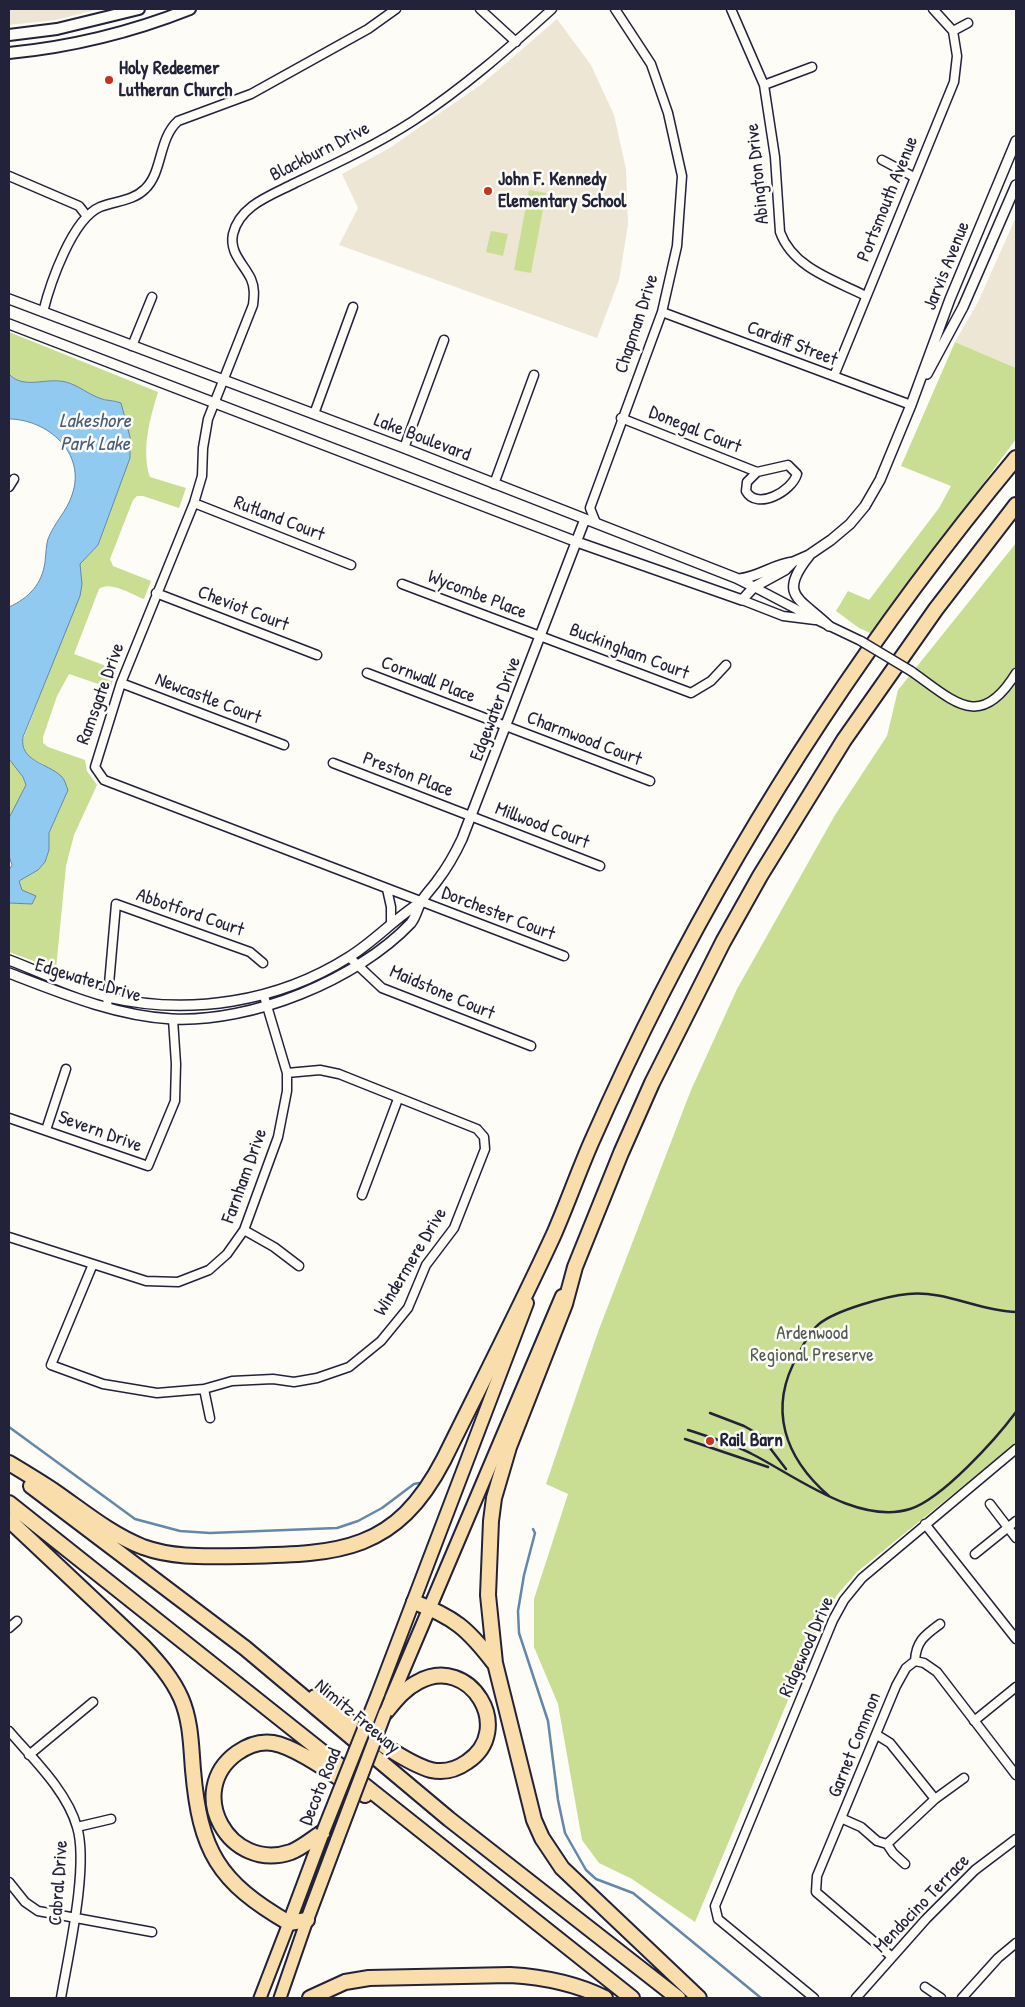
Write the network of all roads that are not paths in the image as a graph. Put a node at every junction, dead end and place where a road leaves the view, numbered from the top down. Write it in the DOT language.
graph roads {
  1 [pos="139,9"];
  2 [pos="190,9"];
  3 [pos="396,9"];
  4 [pos="480,9"];
  5 [pos="552,9"];
  6 [pos="615,9"];
  7 [pos="731,9"];
  8 [pos="933,9"];
  9 [pos="968,22"];
  10 [pos="953,31"];
  11 [pos="9,35"];
  12 [pos="516,42"];
  13 [pos="9,53"];
  14 [pos="812,67"];
  15 [pos="764,84"];
  16 [pos="1016,141"];
  17 [pos="882,160"];
  18 [pos="9,176"];
  19 [pos="914,178"];
  20 [pos="1016,185"];
  21 [pos="86,215"];
  22 [pos="866,296"];
  23 [pos="152,297"];
  24 [pos="9,300"];
  25 [pos="354,307"];
  26 [pos="43,312"];
  27 [pos="662,312"];
  28 [pos="9,324"];
  29 [pos="444,340"];
  30 [pos="132,346"];
  31 [pos="534,374"];
  32 [pos="834,376"];
  33 [pos="222,381"];
  34 [pos="214,402"];
  35 [pos="911,406"];
  36 [pos="314,414"];
  37 [pos="622,418"];
  38 [pos="404,448"];
  39 [pos="1016,458"];
  40 [pos="757,472"];
  41 [pos="14,479"];
  42 [pos="494,484"];
  43 [pos="9,487"];
  44 [pos="194,504"];
  45 [pos="1016,505"];
  46 [pos="590,508"];
  47 [pos="576,516"];
  48 [pos="585,519"];
  49 [pos="596,523"];
  50 [pos="577,542"];
  51 [pos="809,555"];
  52 [pos="793,562"];
  53 [pos="351,565"];
  54 [pos="739,580"];
  55 [pos="402,584"];
  56 [pos="754,587"];
  57 [pos="156,593"];
  58 [pos="742,600"];
  59 [pos="816,620"];
  60 [pos="830,626"];
  61 [pos="541,637"];
  62 [pos="317,655"];
  63 [pos="726,665"];
  64 [pos="367,673"];
  65 [pos="1016,673"];
  66 [pos="121,683"];
  67 [pos="506,727"];
  68 [pos="284,745"];
  69 [pos="333,763"];
  70 [pos="650,782"];
  71 [pos="472,817"];
  72 [pos="600,866"];
  73 [pos="387,889"];
  74 [pos="421,902"];
  75 [pos="391,924"];
  76 [pos="564,956"];
  77 [pos="349,957"];
  78 [pos="9,960"];
  79 [pos="263,963"];
  80 [pos="355,965"];
  81 [pos="9,973"];
  82 [pos="264,996"];
  83 [pos="108,997"];
  84 [pos="268,1006"];
  85 [pos="107,1007"];
  86 [pos="173,1019"];
  87 [pos="530,1046"];
  88 [pos="66,1069"];
  89 [pos="287,1073"];
  90 [pos="398,1099"];
  91 [pos="9,1118"];
  92 [pos="46,1130"];
  93 [pos="362,1195"];
  94 [pos="244,1230"];
  95 [pos="554,1233"];
  96 [pos="9,1237"];
  97 [pos="93,1264"];
  98 [pos="298,1266"];
  99 [pos="575,1267"];
  100 [pos="204,1390"];
  101 [pos="210,1418"];
  102 [pos="1016,1448"];
  103 [pos="9,1463"];
  104 [pos="9,1469"];
  105 [pos="9,1503"];
  106 [pos="990,1504"];
  107 [pos="9,1520"];
  108 [pos="1016,1521"];
  109 [pos="925,1524"];
  110 [pos="1008,1527"];
  111 [pos="1016,1538"];
  112 [pos="976,1554"];
  113 [pos="416,1596"];
  114 [pos="433,1602"];
  115 [pos="17,1621"];
  116 [pos="940,1624"];
  117 [pos="9,1628"];
  118 [pos="1014,1633"];
  119 [pos="245,1648"];
  120 [pos="914,1661"];
  121 [pos="495,1663"];
  122 [pos="1016,1687"];
  123 [pos="92,1702"];
  124 [pos="385,1713"];
  125 [pos="974,1721"];
  126 [pos="9,1731"];
  127 [pos="876,1735"];
  128 [pos="29,1755"];
  129 [pos="1016,1775"];
  130 [pos="964,1778"];
  131 [pos="935,1799"];
  132 [pos="111,1819"];
  133 [pos="842,1819"];
  134 [pos="78,1827"];
  135 [pos="324,1832"];
  136 [pos="433,1838"];
  137 [pos="1016,1839"];
  138 [pos="887,1844"];
  139 [pos="905,1864"];
  140 [pos="9,1882"];
  141 [pos="75,1918"];
  142 [pos="307,1920"];
  143 [pos="288,1923"];
  144 [pos="152,1932"];
  145 [pos="1016,1943"];
  146 [pos="892,1957"];
  147 [pos="656,1981"];
  148 [pos="925,1987"];
  149 [pos="61,1998"];
  150 [pos="260,1998"];
  151 [pos="280,1998"];
  152 [pos="310,1998"];
  153 [pos="605,1998"];
  154 [pos="632,1998"];
  155 [pos="666,1998"];
  156 [pos="678,1998"];
  157 [pos="699,1998"];
  158 [pos="814,1998"];
  159 [pos="856,1998"];
  160 [pos="941,1998"];
  161 [pos="962,1998"];
  1 -- 11 [label="main road"];
  2 -- 13 [label="main road"];
  3 -- 21 [label="street"];
  4 -- 12 [label="street"];
  5 -- 12 [label="street, Blackburn Drive"];
  6 -- 27 [label="street, Chapman Drive"];
  7 -- 15 [label="street, Abington Drive"];
  8 -- 10 [label="street"];
  9 -- 10 [label="street"];
  10 -- 19 [label="street, Portsmouth Avenue"];
  12 -- 33 [label="street, Blackburn Drive"];
  14 -- 15 [label="street"];
  15 -- 22 [label="street, Abington Drive"];
  16 -- 35 [label="street, Jarvis Avenue"];
  17 -- 19 [label="street"];
  18 -- 21 [label="street"];
  19 -- 22 [label="street, Portsmouth Avenue"];
  20 -- 35 [label="street, Jarvis Avenue"];
  21 -- 26 [label="street"];
  22 -- 32 [label="street, Portsmouth Avenue"];
  23 -- 30 [label="street"];
  24 -- 26 [label="street, Lake Boulevard"];
  25 -- 36 [label="street"];
  26 -- 30 [label="street, Lake Boulevard"];
  27 -- 32 [label="street, Cardiff Street"];
  27 -- 37 [label="street, Chapman Drive"];
  28 -- 34 [label="street, Lake Boulevard"];
  29 -- 38 [label="street"];
  30 -- 33 [label="street, Lake Boulevard"];
  31 -- 42 [label="street"];
  32 -- 35 [label="street, Cardiff Street"];
  33 -- 34 [label="street, Ramsgate Drive"];
  33 -- 36 [label="street, Lake Boulevard"];
  34 -- 44 [label="street, Ramsgate Drive"];
  34 -- 50 [label="street, Lake Boulevard"];
  35 -- 51 [label="street, Jarvis Avenue"];
  36 -- 38 [label="street, Lake Boulevard"];
  37 -- 40 [label="street, Donegal Court"];
  37 -- 46 [label="street, Chapman Drive"];
  38 -- 42 [label="street, Lake Boulevard"];
  39 -- 95 [label="highway"];
  40 -- 40 [label="street, Donegal Court"];
  41 -- 43 [label="street"];
  42 -- 47 [label="street, Lake Boulevard"];
  44 -- 53 [label="street, Rutland Court"];
  44 -- 57 [label="street, Ramsgate Drive"];
  45 -- 99 [label="highway"];
  46 -- 47 [label="street"];
  46 -- 49 [label="street"];
  47 -- 48 [label="street, Lake Boulevard"];
  48 -- 49 [label="street, Lake Boulevard"];
  48 -- 50 [label="street, Edgewater Drive"];
  49 -- 54 [label="street, Lake Boulevard"];
  50 -- 58 [label="street, Lake Boulevard"];
  50 -- 61 [label="street, Edgewater Drive"];
  51 -- 52 [label="street, Jarvis Avenue"];
  51 -- 60 [label="street"];
  52 -- 54 [label="street"];
  52 -- 56 [label="street, Jarvis Avenue"];
  54 -- 56 [label="street, Lake Boulevard"];
  55 -- 61 [label="street, Wycombe Place"];
  56 -- 58 [label="street, Jarvis Avenue"];
  56 -- 59 [label="street, Lake Boulevard"];
  57 -- 62 [label="street, Cheviot Court"];
  57 -- 66 [label="street, Ramsgate Drive"];
  58 -- 59 [label="street, Lake Boulevard"];
  59 -- 60 [label="street, Lake Boulevard"];
  60 -- 65 [label="street, Lake Boulevard, bridge"];
  61 -- 63 [label="street, Buckingham Court"];
  61 -- 67 [label="street, Edgewater Drive"];
  64 -- 67 [label="street, Cornwall Place"];
  66 -- 68 [label="street, Newcastle Court"];
  66 -- 73 [label="street, Ramsgate Drive"];
  67 -- 70 [label="street, Charmwood Court"];
  67 -- 71 [label="street, Edgewater Drive"];
  69 -- 71 [label="street, Preston Place"];
  71 -- 72 [label="street, Millwood Court"];
  71 -- 74 [label="street, Edgewater Drive"];
  73 -- 74 [label="street, Ramsgate Drive"];
  73 -- 75 [label="street"];
  74 -- 75 [label="street, Edgewater Drive"];
  74 -- 76 [label="street, Dorchester Court"];
  74 -- 80 [label="street, Edgewater Drive"];
  75 -- 77 [label="street, Edgewater Drive"];
  77 -- 80 [label="street, Maidstone Court"];
  77 -- 82 [label="street, Edgewater Drive"];
  78 -- 83 [label="street, Edgewater Drive"];
  79 -- 83 [label="street, Abbotford Court"];
  80 -- 84 [label="street, Edgewater Drive"];
  80 -- 87 [label="street, Maidstone Court"];
  81 -- 85 [label="street, Edgewater Drive"];
  82 -- 83 [label="street, Edgewater Drive"];
  82 -- 84 [label="street, Farnham Drive"];
  83 -- 85 [label="street, Abbotford Court"];
  84 -- 86 [label="street, Edgewater Drive"];
  84 -- 89 [label="street, Farnham Drive"];
  85 -- 86 [label="street, Edgewater Drive"];
  86 -- 92 [label="street, Severn Drive"];
  88 -- 92 [label="street"];
  89 -- 90 [label="street, Windermere Drive"];
  89 -- 94 [label="street, Farnham Drive"];
  90 -- 93 [label="street"];
  90 -- 100 [label="street, Windermere Drive"];
  91 -- 92 [label="street, Severn Drive"];
  94 -- 97 [label="street, Farnham Drive"];
  94 -- 98 [label="street"];
  95 -- 103 [label="highway"];
  95 -- 113 [label="highway, Decoto Road"];
  96 -- 97 [label="street, Farnham Drive"];
  97 -- 100 [label="street, Windermere Drive"];
  99 -- 114 [label="highway, Decoto Road"];
  99 -- 121 [label="highway"];
  100 -- 101 [label="street"];
  102 -- 109 [label="street, Ridgewood Drive"];
  104 -- 119 [label="highway, Nimitz Freeway"];
  105 -- 136 [label="highway"];
  106 -- 110 [label="street"];
  107 -- 143 [label="highway"];
  108 -- 110 [label="street"];
  109 -- 118 [label="street"];
  109 -- 158 [label="street, Ridgewood Drive"];
  110 -- 111 [label="street"];
  110 -- 112 [label="street"];
  113 -- 114 [label="highway"];
  113 -- 135 [label="highway, Decoto Road, bridge"];
  114 -- 121 [label="highway"];
  114 -- 124 [label="highway, Decoto Road"];
  115 -- 117 [label="street"];
  116 -- 120 [label="street, Garnet Common"];
  119 -- 124 [label="highway"];
  119 -- 147 [label="highway, Nimitz Freeway"];
  120 -- 125 [label="street"];
  120 -- 127 [label="street, Garnet Common"];
  121 -- 157 [label="highway"];
  122 -- 125 [label="street"];
  123 -- 128 [label="street"];
  124 -- 142 [label="highway, Decoto Road, bridge"];
  125 -- 129 [label="street"];
  126 -- 128 [label="street, Cabral Drive"];
  127 -- 131 [label="street"];
  127 -- 133 [label="street, Garnet Common"];
  128 -- 134 [label="street, Cabral Drive"];
  130 -- 131 [label="street"];
  131 -- 138 [label="street"];
  132 -- 134 [label="street"];
  133 -- 138 [label="street"];
  133 -- 146 [label="street, Garnet Common"];
  134 -- 141 [label="street, Cabral Drive"];
  135 -- 136 [label="highway"];
  135 -- 143 [label="highway, Decoto Road"];
  136 -- 154 [label="highway"];
  137 -- 146 [label="street, Mendocino Terrace"];
  138 -- 139 [label="street"];
  140 -- 141 [label="street"];
  141 -- 144 [label="street"];
  141 -- 149 [label="street, Cabral Drive"];
  142 -- 143 [label="highway"];
  142 -- 151 [label="main road, Decoto Road"];
  143 -- 150 [label="main road, Decoto Road"];
  145 -- 161 [label="street"];
  146 -- 159 [label="street, Mendocino Terrace"];
  147 -- 155 [label="highway"];
  147 -- 156 [label="highway, Nimitz Freeway"];
  148 -- 160 [label="street"];
  152 -- 153 [label="highway"];
}
